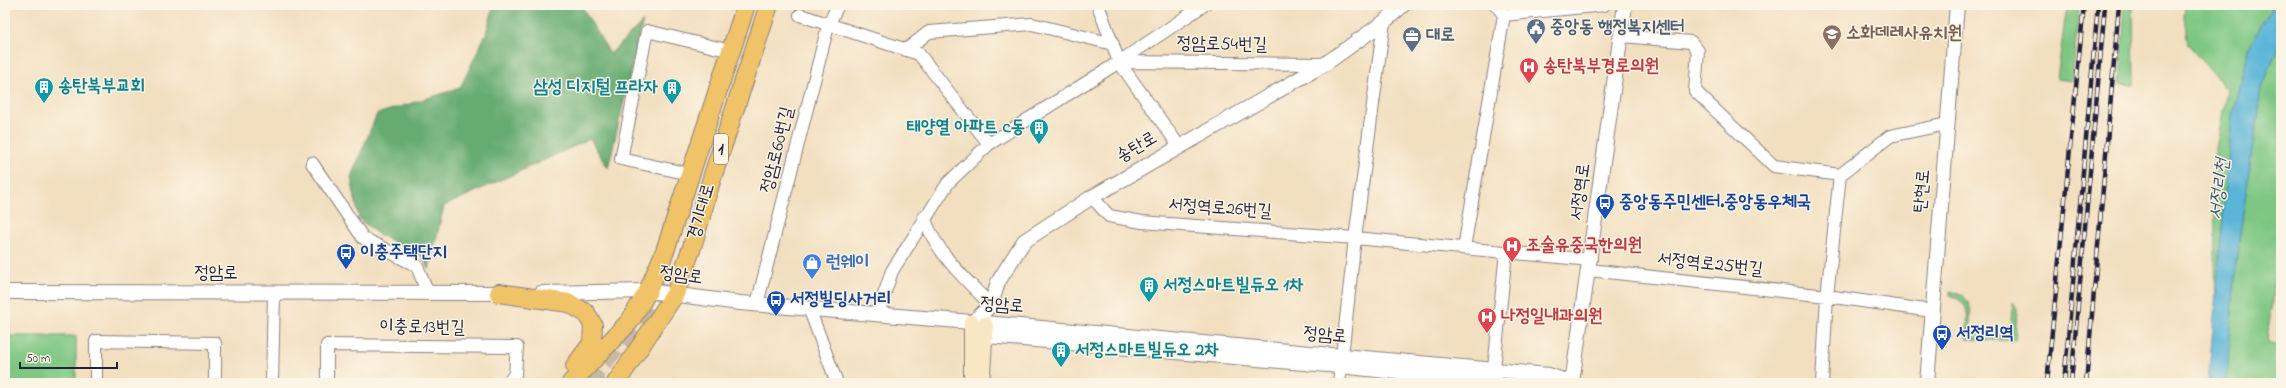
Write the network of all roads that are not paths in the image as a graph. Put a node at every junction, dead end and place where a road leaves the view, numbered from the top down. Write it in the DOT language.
graph roads {
  1 [pos="746,5"];
  2 [pos="769,5"];
  3 [pos="838,5"];
  4 [pos="1098,5"];
  5 [pos="1204,5"];
  6 [pos="1403,5"];
  7 [pos="1496,5"];
  8 [pos="1604,5"];
  9 [pos="1625,5"];
  10 [pos="1957,5"];
  11 [pos="800,15"];
  12 [pos="1504,16"];
  13 [pos="1384,22"];
  14 [pos="828,26"];
  15 [pos="1622,36"];
  16 [pos="1113,44"];
  17 [pos="906,50"];
  18 [pos="731,51"];
  19 [pos="1119,62"];
  20 [pos="1325,64"];
  21 [pos="1947,124"];
  22 [pos="990,144"];
  23 [pos="1179,146"];
  24 [pos="312,163"];
  25 [pos="690,174"];
  26 [pos="1840,175"];
  27 [pos="1092,197"];
  28 [pos="924,217"];
  29 [pos="1355,238"];
  30 [pos="1464,248"];
  31 [pos="1506,252"];
  32 [pos="1590,265"];
  33 [pos="648,290"];
  34 [pos="5,292"];
  35 [pos="274,293"];
  36 [pos="499,293"];
  37 [pos="428,294"];
  38 [pos="675,294"];
  39 [pos="1827,296"];
  40 [pos="757,304"];
  41 [pos="990,305"];
  42 [pos="809,308"];
  43 [pos="1932,311"];
  44 [pos="878,313"];
  45 [pos="978,330"];
  46 [pos="1340,362"];
  47 [pos="1494,380"];
  48 [pos="1926,382"];
  49 [pos="96,383"];
  50 [pos="215,383"];
  51 [pos="272,383"];
  52 [pos="327,383"];
  53 [pos="508,383"];
  54 [pos="562,383"];
  55 [pos="571,383"];
  56 [pos="616,383"];
  57 [pos="837,383"];
  58 [pos="972,383"];
  59 [pos="983,383"];
  60 [pos="1339,383"];
  61 [pos="1572,383"];
  62 [pos="1822,383"];
  1 -- 18 [label="main road, 경기대로"];
  2 -- 38 [label="main road, 경기대로 / 1"];
  3 -- 14 [label="street, 정암로60번길"];
  4 -- 16 [label="street"];
  5 -- 19 [label="street, 정암로54번길"];
  6 -- 13 [label="street, 송탄로"];
  7 -- 12 [label="street"];
  8 -- 12 [label="street"];
  9 -- 15 [label="street, 서정역로"];
  10 -- 21 [label="street, 탄현로"];
  11 -- 14 [label="street"];
  12 -- 30 [label="street"];
  13 -- 20 [label="street, 송탄로"];
  13 -- 29 [label="street"];
  14 -- 17 [label="street"];
  14 -- 40 [label="street, 정암로60번길"];
  15 -- 26 [label="street"];
  15 -- 32 [label="street, 서정역로"];
  16 -- 17 [label="street"];
  16 -- 19 [label="street"];
  17 -- 22 [label="street"];
  18 -- 25 [label="main road, 경기대로"];
  18 -- 25 [label="street, 경기대로"];
  19 -- 20 [label="street, 정암로54번길"];
  19 -- 22 [label="street, 정암로54번길"];
  19 -- 23 [label="street"];
  20 -- 23 [label="street, 송탄로"];
  21 -- 26 [label="street"];
  21 -- 43 [label="street, 탄현로"];
  22 -- 28 [label="street, 정암로54번길"];
  23 -- 27 [label="street, 송탄로"];
  24 -- 37 [label="street"];
  25 -- 33 [label="main road, 경기대로"];
  26 -- 39 [label="street"];
  27 -- 29 [label="street, 서정역로26번길"];
  27 -- 41 [label="street, 송탄로"];
  28 -- 41 [label="street"];
  28 -- 44 [label="street, 정암로54번길"];
  29 -- 30 [label="street, 서정역로26번길"];
  29 -- 46 [label="street"];
  30 -- 31 [label="street, 서정역로26번길"];
  31 -- 32 [label="street, 서정역로26번길"];
  31 -- 47 [label="street"];
  32 -- 39 [label="street, 서정역로25번길"];
  32 -- 61 [label="street, 서정역로"];
  33 -- 36 [label="street, 정암로"];
  33 -- 38 [label="street, 정암로"];
  33 -- 55 [label="main road, 경기대로"];
  34 -- 35 [label="street, 정암로"];
  35 -- 37 [label="street, 정암로"];
  35 -- 51 [label="street"];
  36 -- 37 [label="street, 정암로"];
  36 -- 54 [label="main road"];
  38 -- 40 [label="street, 정암로"];
  38 -- 56 [label="main road, 경기대로 / 1"];
  39 -- 43 [label="street, 서정역로25번길"];
  39 -- 62 [label="street"];
  40 -- 42 [label="street, 정암로"];
  41 -- 45 [label="street, 송탄로"];
  42 -- 44 [label="street, 정암로"];
  42 -- 57 [label="street"];
  43 -- 48 [label="street, 탄현로"];
  44 -- 45 [label="street, 정암로"];
  45 -- 46 [label="street, 정암로"];
  45 -- 58 [label="main road"];
  45 -- 59 [label="main road"];
  46 -- 47 [label="street, 정암로"];
  46 -- 60 [label="street"];
  47 -- 61 [label="street, 정암로"];
  49 -- 50 [label="street"];
  52 -- 53 [label="street, 이충로13번길"];
}
